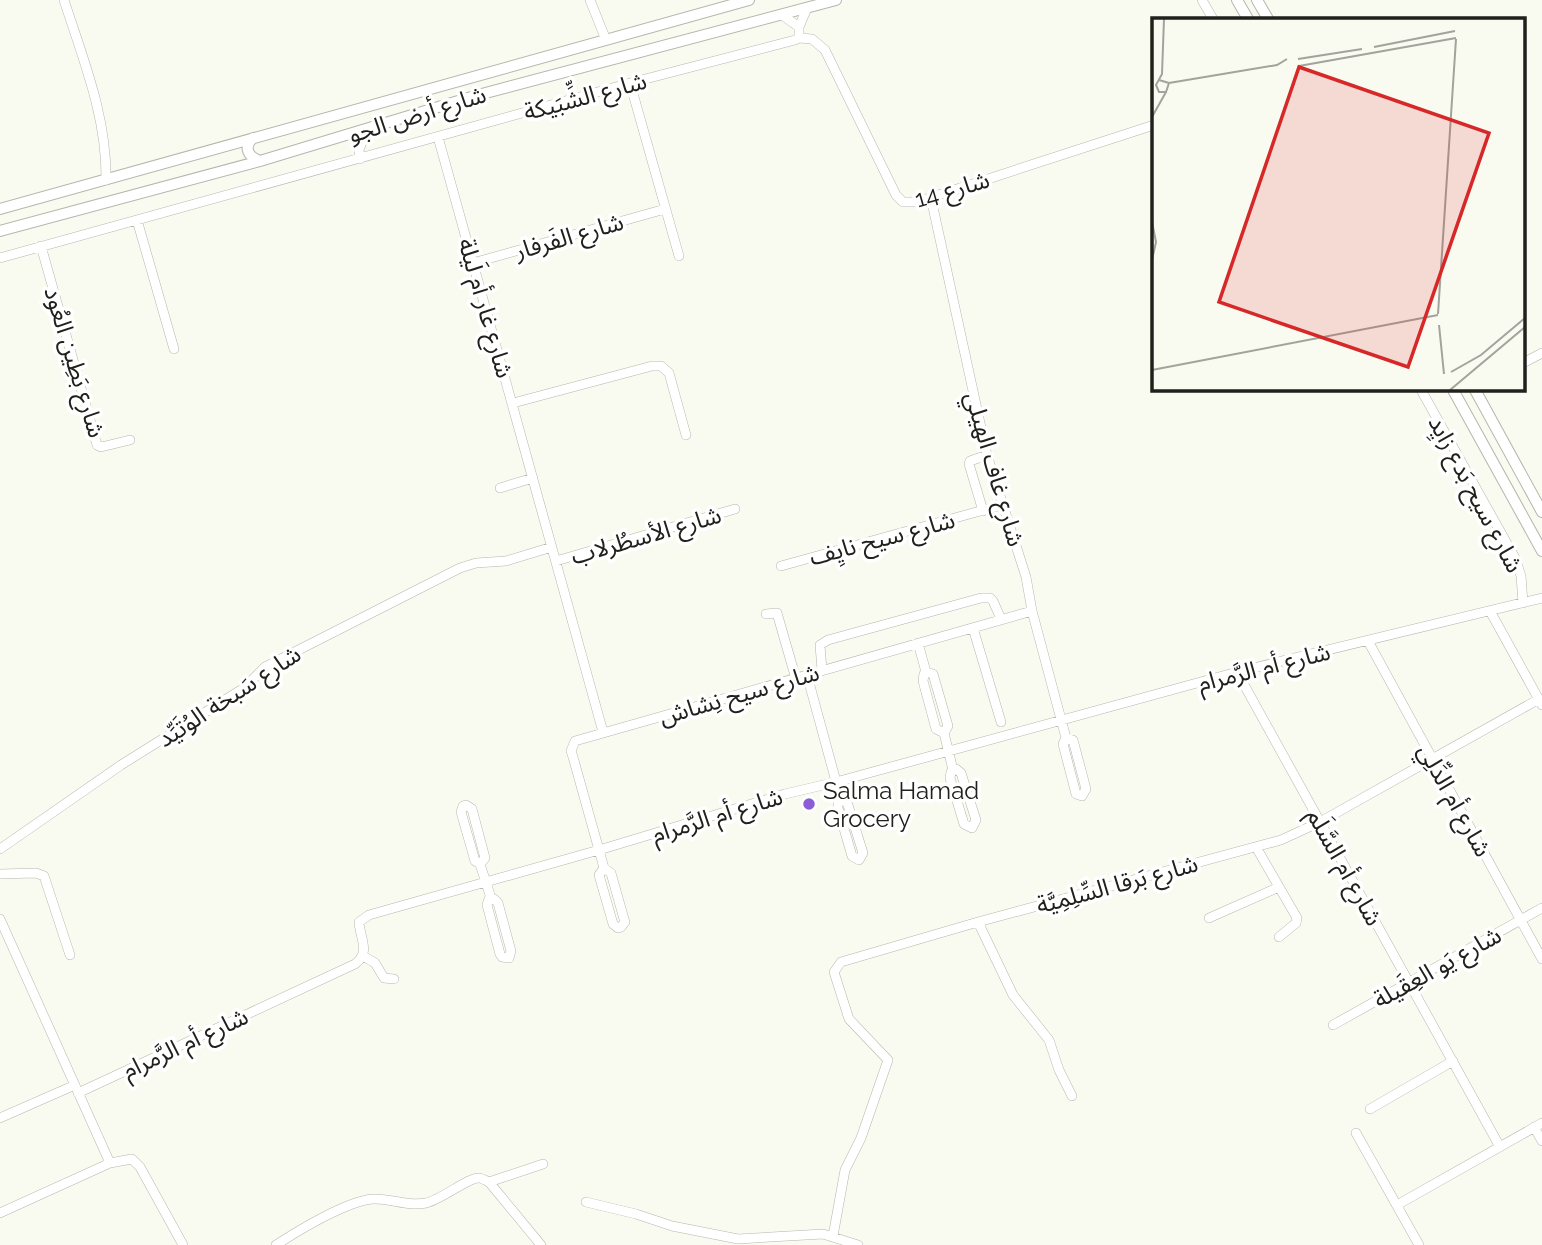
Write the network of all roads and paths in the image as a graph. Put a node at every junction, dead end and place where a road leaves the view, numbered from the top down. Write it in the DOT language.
graph roads {
  1 [pos="64,0"];
  2 [pos="590,0"];
  3 [pos="749,0"];
  4 [pos="835,0"];
  5 [pos="1202,0"];
  6 [pos="1237,0"];
  7 [pos="1257,0"];
  8 [pos="807,8"];
  9 [pos="782,15"];
  10 [pos="1212,18"];
  11 [pos="1247,18"];
  12 [pos="1267,18"];
  13 [pos="799,33"];
  14 [pos="606,40"];
  15 [pos="482,74"];
  16 [pos="630,83"];
  17 [pos="478,95"];
  18 [pos="1152,125"];
  19 [pos="367,128"];
  20 [pos="342,137"];
  21 [pos="438,137"];
  22 [pos="253,138"];
  23 [pos="360,155"];
  24 [pos="260,161"];
  25 [pos="106,180"];
  26 [pos="931,198"];
  27 [pos="0,209"];
  28 [pos="665,209"];
  29 [pos="137,220"];
  30 [pos="0,231"];
  31 [pos="41,246"];
  32 [pos="679,256"];
  33 [pos="0,258"];
  34 [pos="473,263"];
  35 [pos="174,349"];
  36 [pos="1542,353"];
  37 [pos="1524,362"];
  38 [pos="1421,390"];
  39 [pos="1453,390"];
  40 [pos="1475,390"];
  41 [pos="1484,390"];
  42 [pos="1481,401"];
  43 [pos="513,403"];
  44 [pos="686,435"];
  45 [pos="130,440"];
  46 [pos="987,455"];
  47 [pos="533,478"];
  48 [pos="500,488"];
  49 [pos="1002,505"];
  50 [pos="735,509"];
  51 [pos="983,511"];
  52 [pos="1542,512"];
  53 [pos="552,547"];
  54 [pos="1542,551"];
  55 [pos="556,561"];
  56 [pos="781,566"];
  57 [pos="1542,598"];
  58 [pos="1523,603"];
  59 [pos="1032,611"];
  60 [pos="1490,611"];
  61 [pos="766,614"];
  62 [pos="1001,619"];
  63 [pos="974,628"];
  64 [pos="1368,641"];
  65 [pos="918,643"];
  66 [pos="788,649"];
  67 [pos="776,652"];
  68 [pos="822,670"];
  69 [pos="1237,672"];
  70 [pos="807,675"];
  71 [pos="796,678"];
  72 [pos="1540,702"];
  73 [pos="1061,720"];
  74 [pos="1001,722"];
  75 [pos="603,732"];
  76 [pos="1066,738"];
  77 [pos="948,751"];
  78 [pos="1432,759"];
  79 [pos="953,770"];
  80 [pos="836,782"];
  81 [pos="841,800"];
  82 [pos="1320,822"];
  83 [pos="1256,847"];
  84 [pos="0,849"];
  85 [pos="600,850"];
  86 [pos="480,864"];
  87 [pos="604,868"];
  88 [pos="0,874"];
  89 [pos="486,881"];
  90 [pos="1279,887"];
  91 [pos="491,898"];
  92 [pos="1542,908"];
  93 [pos="1209,918"];
  94 [pos="0,919"];
  95 [pos="1521,920"];
  96 [pos="978,922"];
  97 [pos="1279,937"];
  98 [pos="70,954"];
  99 [pos="363,956"];
  100 [pos="1542,959"];
  101 [pos="394,979"];
  102 [pos="1409,982"];
  103 [pos="1333,1025"];
  104 [pos="1453,1061"];
  105 [pos="77,1089"];
  106 [pos="1072,1096"];
  107 [pos="1370,1109"];
  108 [pos="0,1118"];
  109 [pos="1538,1125"];
  110 [pos="1356,1133"];
  111 [pos="1542,1142"];
  112 [pos="1500,1147"];
  113 [pos="110,1163"];
  114 [pos="542,1164"];
  115 [pos="489,1182"];
  116 [pos="586,1202"];
  117 [pos="1397,1205"];
  118 [pos="1,1213"];
  119 [pos="833,1236"];
  120 [pos="183,1245"];
  121 [pos="276,1245"];
  122 [pos="541,1245"];
  123 [pos="858,1245"];
  124 [pos="1419,1245"];
  1 -- 25 [label="street"];
  2 -- 14 [label="street"];
  3 -- 14 [label="main road, شارع أرض الجو"];
  4 -- 8 [label="main road, شارع أرض الجو"];
  5 -- 10 [label="street"];
  6 -- 11 [label="main road"];
  7 -- 12 [label="main road"];
  8 -- 9 [label="main road, شارع أرض الجو"];
  8 -- 13 [label="street"];
  9 -- 13 [label="street"];
  9 -- 17 [label="main road, شارع أرض الجو"];
  13 -- 16 [label="street, شارع الشِّبَيكة"];
  13 -- 26 [label="street, شارع 14"];
  14 -- 15 [label="main road, شارع أرض الجو"];
  15 -- 17 [label="main road"];
  15 -- 22 [label="main road, شارع أرض الجو"];
  16 -- 21 [label="street, شارع الشِّبَيكة"];
  16 -- 28 [label="street"];
  17 -- 19 [label="main road, شارع أرض الجو"];
  18 -- 26 [label="street, شارع 14"];
  19 -- 20 [label="main road, شارع أرض الجو"];
  19 -- 23 [label="street"];
  20 -- 23 [label="street"];
  20 -- 24 [label="main road, شارع أرض الجو"];
  21 -- 23 [label="street, شارع الشِّبَيكة"];
  21 -- 34 [label="street, شارع غار أم لَيلة"];
  22 -- 24 [label="main road"];
  22 -- 25 [label="main road, شارع أرض الجو"];
  23 -- 29 [label="street, شارع الشِّبَيكة"];
  24 -- 30 [label="main road, شارع أرض الجو"];
  25 -- 27 [label="main road, شارع أرض الجو"];
  26 -- 46 [label="street, شارع غاف الهيلي"];
  28 -- 32 [label="street"];
  28 -- 34 [label="street, شارع الفَرفار"];
  29 -- 31 [label="street, شارع الشِّبَيكة"];
  29 -- 35 [label="street"];
  31 -- 33 [label="street, شارع الشِّبَيكة"];
  31 -- 45 [label="street, شارع بَطِين العُود"];
  34 -- 43 [label="street, شارع غار أم لَيلة"];
  36 -- 37 [label="street"];
  38 -- 58 [label="street, شارع سيح بَدع زايِد"];
  39 -- 54 [label="main road"];
  40 -- 42 [label="main road"];
  41 -- 42 [label="street"];
  42 -- 52 [label="main road"];
  43 -- 44 [label="street"];
  43 -- 47 [label="street, شارع غار أم لَيلة"];
  46 -- 49 [label="street, شارع غاف الهيلي"];
  46 -- 51 [label="street, شارع سيح نايِف"];
  47 -- 48 [label="street"];
  47 -- 53 [label="street, شارع غار أم لَيلة"];
  49 -- 51 [label="street, شارع سيح نايِف"];
  49 -- 59 [label="street, شارع غاف الهيلي"];
  50 -- 55 [label="street, شارع الأسطُرلاب"];
  51 -- 56 [label="street, شارع سيح نايِف"];
  53 -- 55 [label="street, شارع غار أم لَيلة"];
  53 -- 84 [label="street, شارع سَبخة الوُتَيِّد"];
  55 -- 75 [label="street, شارع غار أم لَيلة"];
  57 -- 58 [label="street, شارع أم الرَّمرام"];
  58 -- 60 [label="street, شارع أم الرَّمرام"];
  59 -- 62 [label="street, شارع سيح نِشاش"];
  59 -- 73 [label="street, شارع غاف الهيلي"];
  60 -- 64 [label="street, شارع أم الرَّمرام"];
  60 -- 72 [label="street"];
  61 -- 66 [label="street"];
  62 -- 63 [label="street, شارع سيح نِشاش"];
  62 -- 68 [label="street"];
  63 -- 65 [label="street, شارع سيح نِشاش"];
  63 -- 74 [label="street"];
  64 -- 69 [label="street, شارع أم الرَّمرام"];
  64 -- 78 [label="street, شارع أم الدِّلِي"];
  65 -- 68 [label="street, شارع سيح نِشاش"];
  65 -- 77 [label="street"];
  66 -- 67 [label="street"];
  66 -- 71 [label="street"];
  68 -- 70 [label="street, شارع سيح نِشاش"];
  69 -- 73 [label="street, شارع أم الرَّمرام"];
  69 -- 82 [label="street, شارع أم السَّلَم"];
  70 -- 71 [label="street, شارع سيح نِشاش"];
  70 -- 80 [label="street"];
  71 -- 75 [label="street, شارع سيح نِشاش"];
  72 -- 78 [label="street, شارع بَرقا السِّلِمِيَّة"];
  73 -- 76 [label="street, شارع غاف الهيلي"];
  73 -- 77 [label="street, شارع أم الرَّمرام"];
  75 -- 85 [label="street, شارع سيح نِشاش"];
  76 -- 76 [label="street, شارع غاف الهيلي"];
  77 -- 79 [label="street"];
  77 -- 80 [label="street, شارع أم الرَّمرام"];
  78 -- 82 [label="street, شارع بَرقا السِّلِمِيَّة"];
  78 -- 95 [label="street, شارع أم الدِّلِي"];
  79 -- 79 [label="street"];
  80 -- 81 [label="street"];
  80 -- 85 [label="street, شارع أم الرَّمرام"];
  81 -- 81 [label="street"];
  82 -- 83 [label="street, شارع بَرقا السِّلِمِيَّة"];
  82 -- 102 [label="street, شارع أم السَّلَم"];
  83 -- 90 [label="street"];
  83 -- 96 [label="street, شارع بَرقا السِّلِمِيَّة"];
  85 -- 87 [label="street, شارع سيح نِشاش"];
  85 -- 89 [label="street, شارع أم الرَّمرام"];
  86 -- 86 [label="street"];
  86 -- 89 [label="street"];
  87 -- 87 [label="street, شارع سيح نِشاش"];
  88 -- 98 [label="street"];
  89 -- 91 [label="street"];
  89 -- 99 [label="street, شارع أم الرَّمرام"];
  90 -- 93 [label="street"];
  90 -- 97 [label="street"];
  91 -- 91 [label="street"];
  92 -- 95 [label="street, شارع يَو العِقَيلة"];
  94 -- 105 [label="street"];
  95 -- 100 [label="street, شارع أم الدِّلِي"];
  95 -- 102 [label="street, شارع يَو العِقَيلة"];
  96 -- 106 [label="street"];
  96 -- 119 [label="street, شارع بَرقا السِّلِمِيَّة"];
  99 -- 101 [label="street"];
  99 -- 105 [label="street, شارع أم الرَّمرام"];
  102 -- 103 [label="street, شارع يَو العِقَيلة"];
  102 -- 104 [label="street, شارع أم السَّلَم"];
  104 -- 107 [label="street"];
  104 -- 112 [label="street, شارع أم السَّلَم"];
  105 -- 108 [label="street, شارع أم الرَّمرام"];
  105 -- 113 [label="street"];
  109 -- 111 [label="street"];
  109 -- 112 [label="street"];
  110 -- 117 [label="street"];
  112 -- 117 [label="street"];
  113 -- 118 [label="street"];
  113 -- 120 [label="street"];
  114 -- 115 [label="street"];
  115 -- 121 [label="street"];
  115 -- 122 [label="street"];
  116 -- 119 [label="street"];
  117 -- 124 [label="street"];
  119 -- 123 [label="street"];
}
